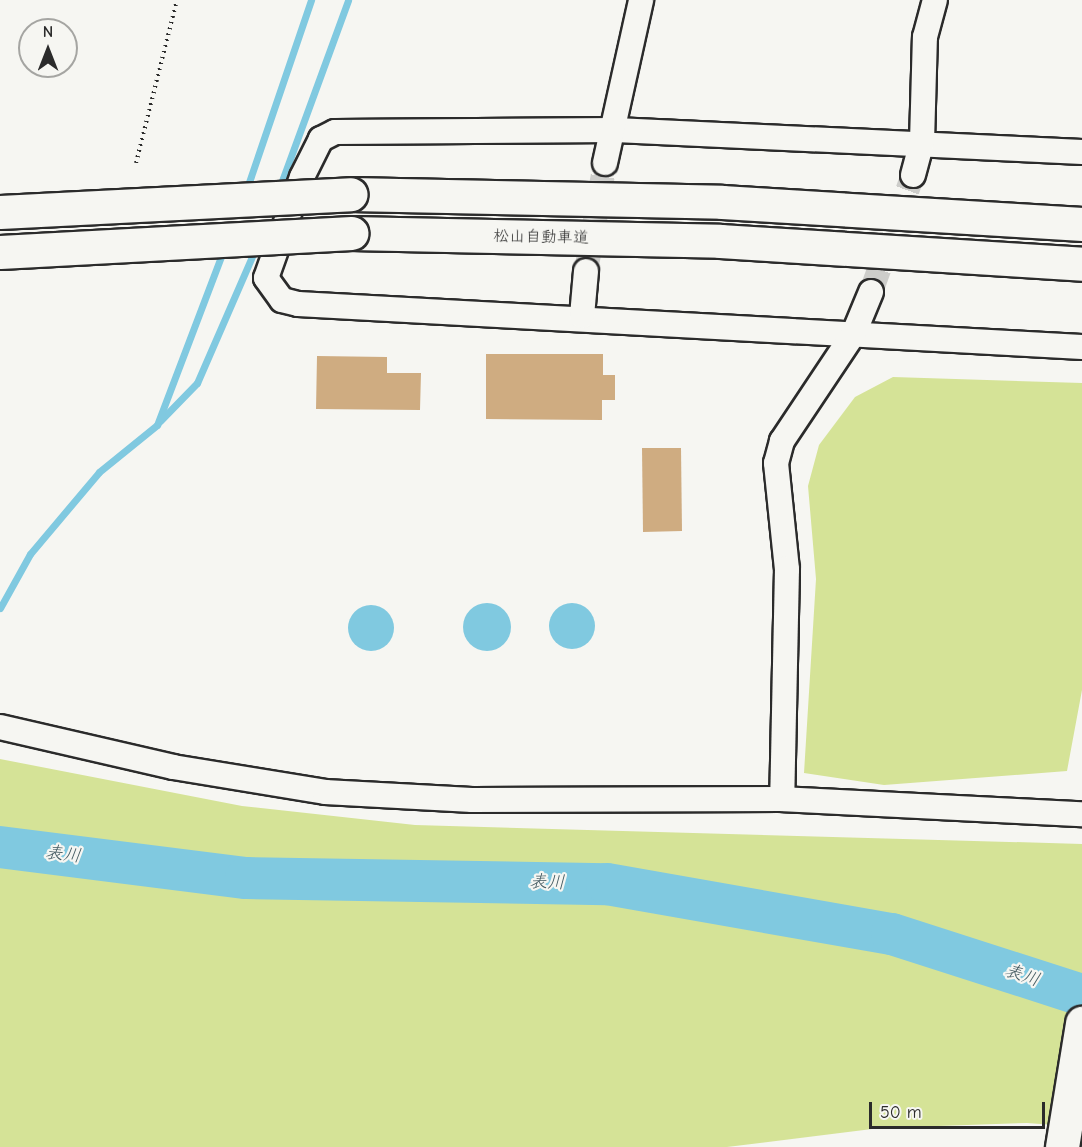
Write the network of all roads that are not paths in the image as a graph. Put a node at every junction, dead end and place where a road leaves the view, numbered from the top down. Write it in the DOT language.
graph roads {
  1 [pos="641,0"];
  2 [pos="935,0"];
  3 [pos="616,130"];
  4 [pos="922,142"];
  5 [pos="1082,152"];
  6 [pos="605,163"];
  7 [pos="913,175"];
  8 [pos="0,212"];
  9 [pos="1082,224"];
  10 [pos="0,252"];
  11 [pos="1082,264"];
  12 [pos="586,271"];
  13 [pos="871,292"];
  14 [pos="582,316"];
  15 [pos="854,333"];
  16 [pos="1082,347"];
  17 [pos="0,727"];
  18 [pos="782,799"];
  19 [pos="1082,814"];
  20 [pos="1082,1023"];
  21 [pos="1063,1144"];
  1 -- 3 [label="street"];
  2 -- 4 [label="street"];
  3 -- 4 [label="street"];
  3 -- 6 [label="street"];
  3 -- 14 [label="street"];
  4 -- 5 [label="street"];
  4 -- 7 [label="street"];
  8 -- 9 [label="main road, bridge"];
  10 -- 11 [label="main road, 松山自動車道, bridge"];
  12 -- 14 [label="street"];
  13 -- 15 [label="street"];
  14 -- 15 [label="street"];
  15 -- 16 [label="street"];
  15 -- 18 [label="street"];
  17 -- 18 [label="street"];
  18 -- 19 [label="street"];
  20 -- 21 [label="main road"];
}
